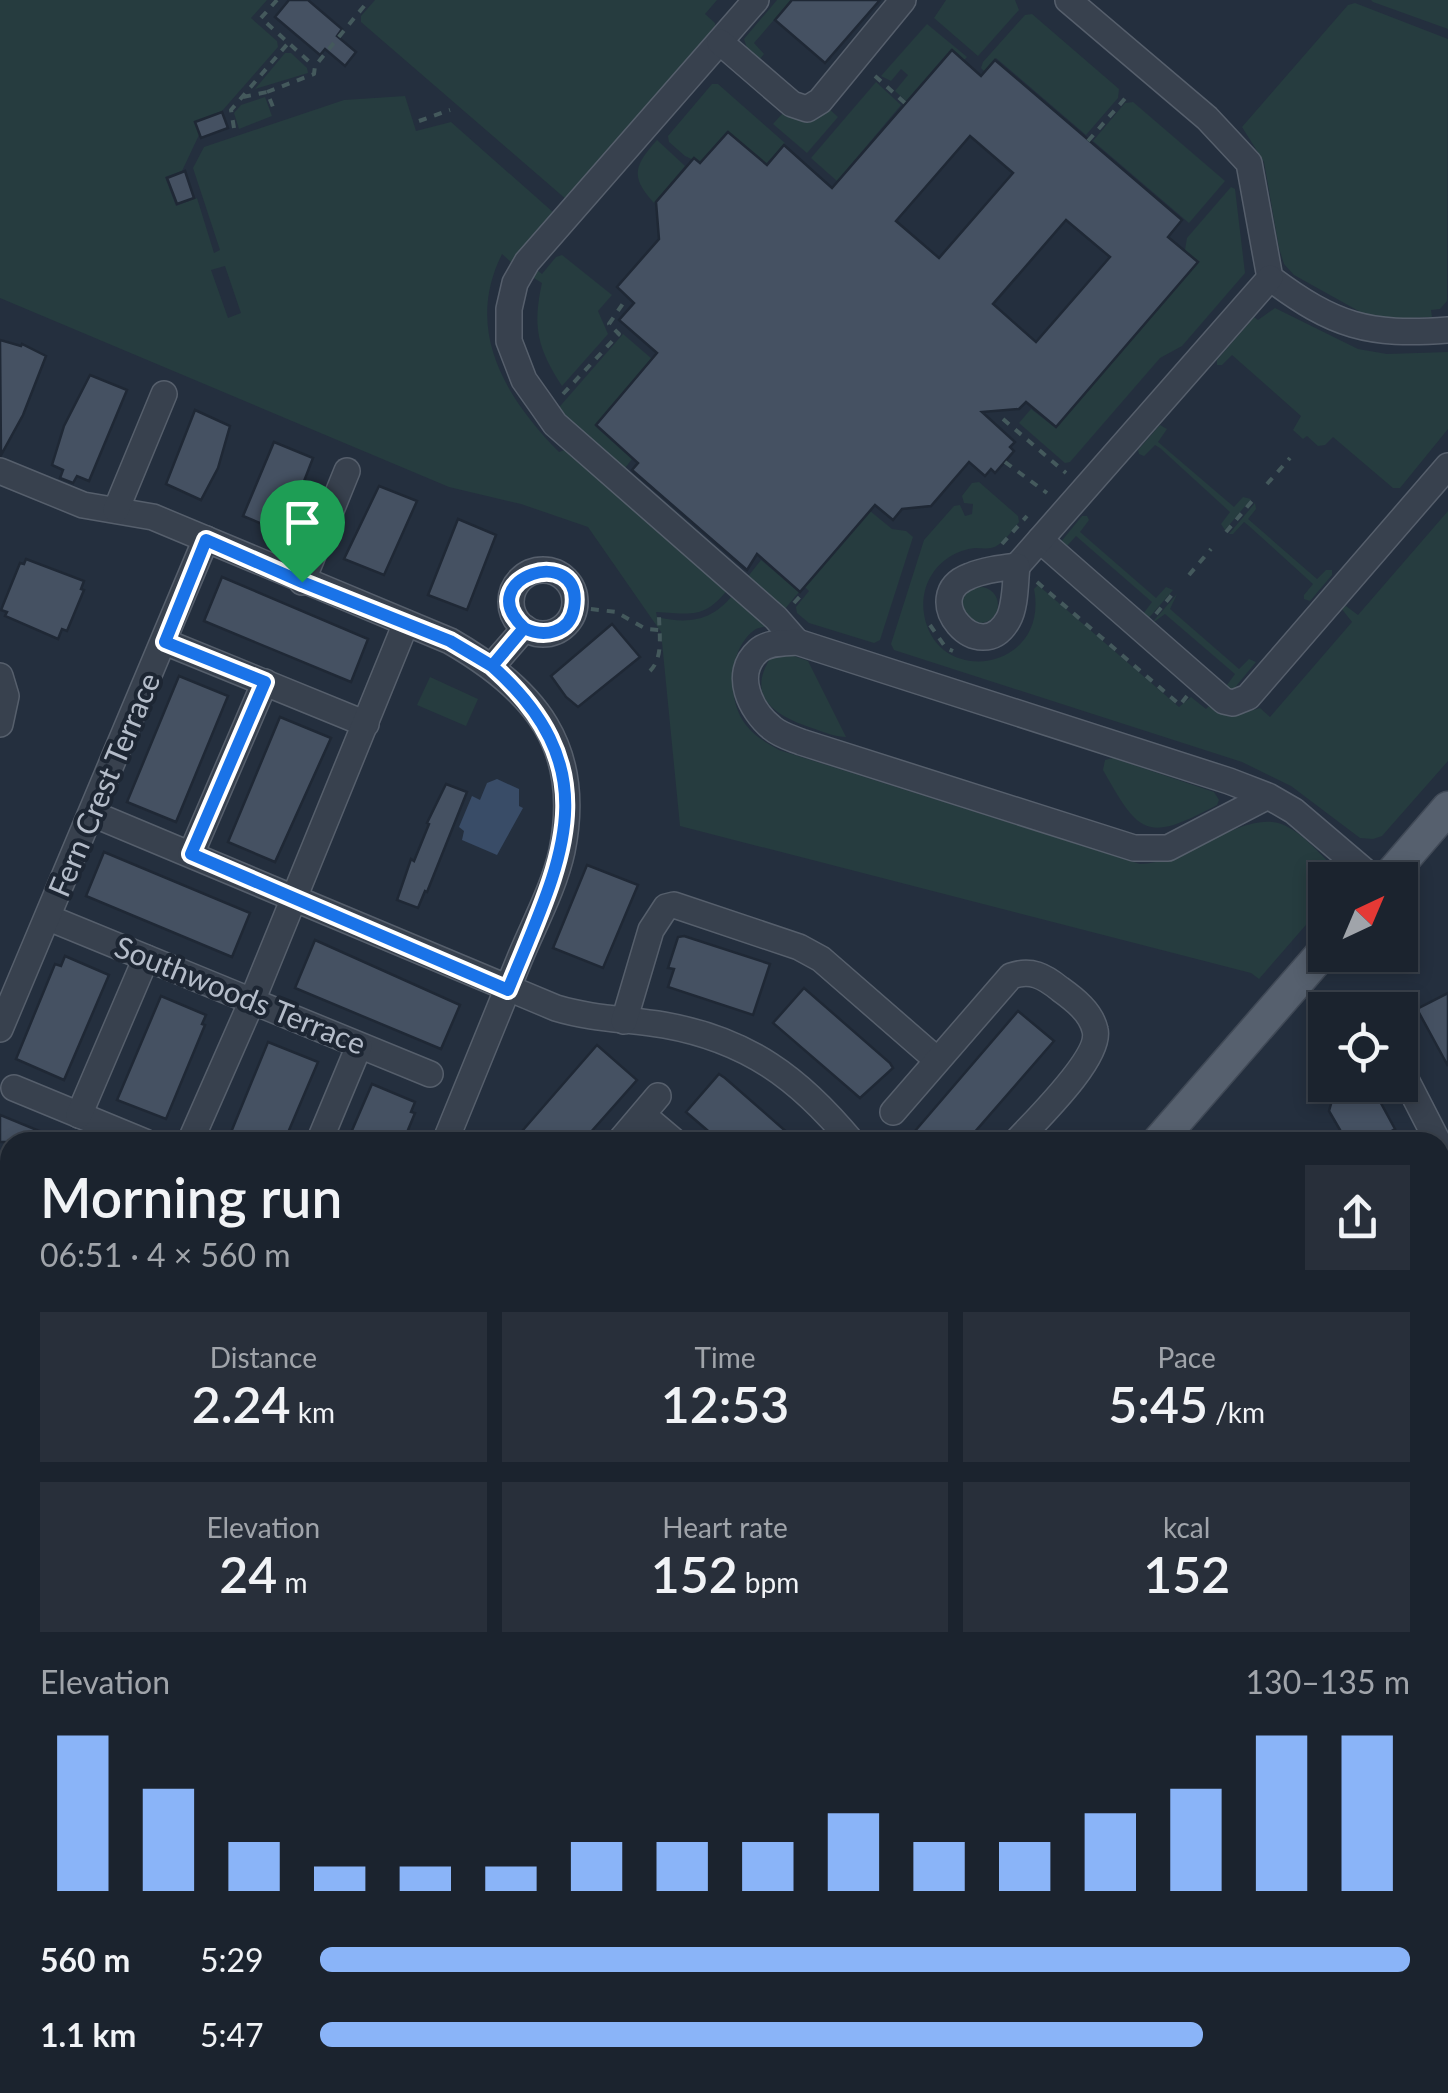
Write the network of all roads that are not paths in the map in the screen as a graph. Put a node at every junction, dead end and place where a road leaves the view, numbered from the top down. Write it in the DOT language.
graph roads {
  1 [pos="756,0"];
  2 [pos="904,0"];
  3 [pos="1068,0"];
  4 [pos="720,42"];
  5 [pos="1270,278"];
  6 [pos="1448,330"];
  7 [pos="164,394"];
  8 [pos="1448,466"];
  9 [pos="0,471"];
  10 [pos="347,471"];
  11 [pos="116,510"];
  12 [pos="206,540"];
  13 [pos="1040,540"];
  14 [pos="1014,564"];
  15 [pos="302,582"];
  16 [pos="406,622"];
  17 [pos="524,628"];
  18 [pos="165,642"];
  19 [pos="797,642"];
  20 [pos="492,666"];
  21 [pos="0,676"];
  22 [pos="265,682"];
  23 [pos="0,724"];
  24 [pos="366,724"];
  25 [pos="1268,796"];
  26 [pos="1448,808"];
  27 [pos="93,814"];
  28 [pos="191,854"];
  29 [pos="1354,862"];
  30 [pos="1402,862"];
  31 [pos="294,899"];
  32 [pos="49,918"];
  33 [pos="146,958"];
  34 [pos="1308,970"];
  35 [pos="508,990"];
  36 [pos="252,1001"];
  37 [pos="624,1021"];
  38 [pos="0,1030"];
  39 [pos="359,1046"];
  40 [pos="937,1060"];
  41 [pos="430,1074"];
  42 [pos="14,1088"];
  43 [pos="1417,1102"];
  44 [pos="894,1112"];
  45 [pos="79,1114"];
  46 [pos="121,1132"];
  47 [pos="194,1132"];
  48 [pos="322,1132"];
  49 [pos="450,1132"];
  50 [pos="628,1132"];
  51 [pos="669,1132"];
  52 [pos="843,1132"];
  53 [pos="1024,1132"];
  54 [pos="1167,1132"];
  55 [pos="1433,1132"];
  1 -- 4 [label="street"];
  2 -- 4 [label="street"];
  3 -- 5 [label="street"];
  4 -- 19 [label="street"];
  5 -- 6 [label="street"];
  5 -- 13 [label="street"];
  7 -- 11 [label="street"];
  8 -- 13 [label="street"];
  9 -- 11 [label="street"];
  10 -- 15 [label="street"];
  11 -- 12 [label="street"];
  12 -- 15 [label="street"];
  12 -- 18 [label="street, Fern Crest Terrace"];
  13 -- 14 [label="street"];
  15 -- 16 [label="street"];
  16 -- 20 [label="street"];
  16 -- 24 [label="street"];
  17 -- 17 [label="street"];
  17 -- 20 [label="street"];
  18 -- 22 [label="street"];
  18 -- 27 [label="street, Fern Crest Terrace"];
  19 -- 25 [label="street"];
  19 -- 25 [label="street"];
  20 -- 35 [label="street"];
  21 -- 23 [label="street"];
  22 -- 24 [label="street"];
  22 -- 28 [label="street"];
  24 -- 31 [label="street"];
  25 -- 29 [label="street"];
  26 -- 30 [label="main road"];
  27 -- 28 [label="street"];
  27 -- 32 [label="street, Fern Crest Terrace"];
  28 -- 31 [label="street"];
  31 -- 35 [label="street"];
  31 -- 36 [label="street"];
  32 -- 33 [label="street, Southwoods Terrace"];
  32 -- 38 [label="street, Fern Crest Terrace"];
  33 -- 36 [label="street, Southwoods Terrace"];
  33 -- 45 [label="street"];
  34 -- 54 [label="main road"];
  35 -- 37 [label="street"];
  35 -- 49 [label="street"];
  36 -- 39 [label="street, Southwoods Terrace"];
  36 -- 47 [label="street"];
  37 -- 40 [label="street"];
  37 -- 52 [label="street"];
  39 -- 41 [label="street, Southwoods Terrace"];
  39 -- 48 [label="street"];
  40 -- 44 [label="street"];
  40 -- 53 [label="street"];
  42 -- 45 [label="street"];
  43 -- 55 [label="street"];
  45 -- 46 [label="street"];
  50 -- 51 [label="street"];
}
